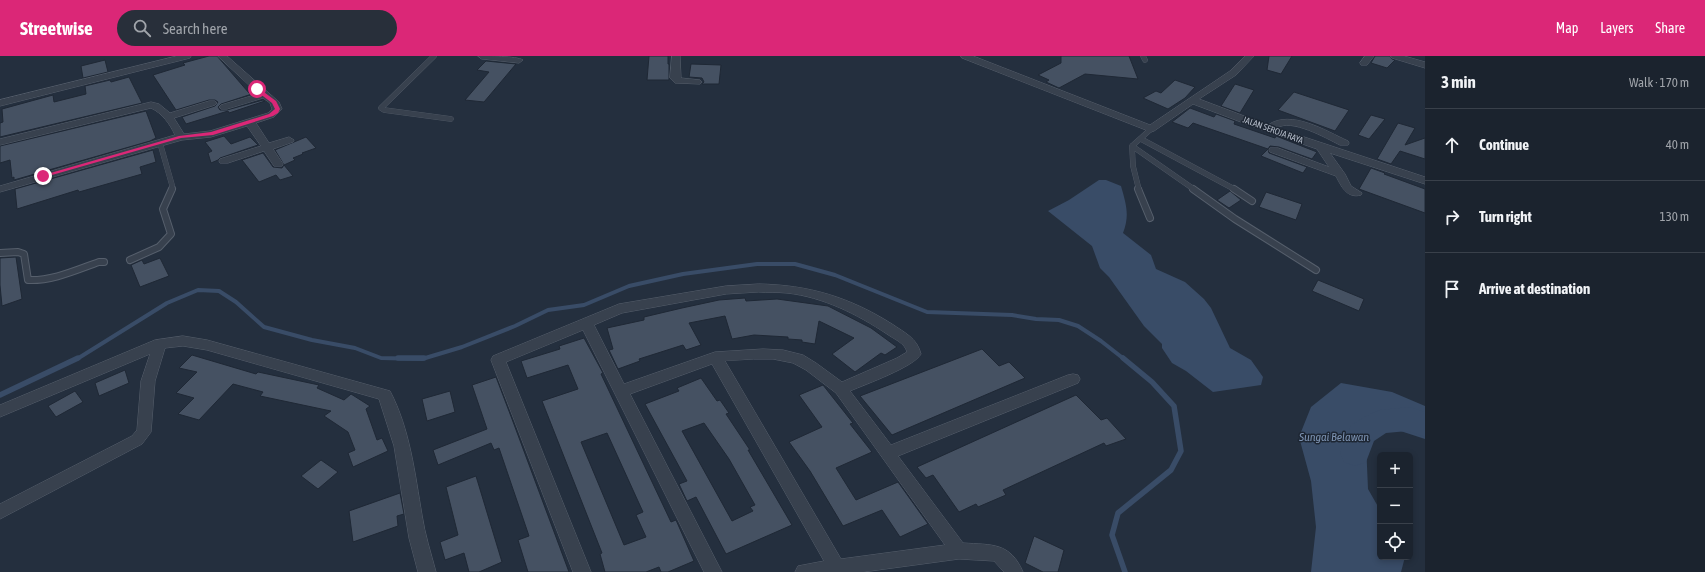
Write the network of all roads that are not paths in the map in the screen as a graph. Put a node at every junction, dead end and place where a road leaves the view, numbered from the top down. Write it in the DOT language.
graph roads {
  1 [pos="187,56"];
  2 [pos="222,56"];
  3 [pos="434,56"];
  4 [pos="482,56"];
  5 [pos="676,56"];
  6 [pos="965,56"];
  7 [pos="1250,56"];
  8 [pos="1395,56"];
  9 [pos="519,60"];
  10 [pos="1425,65"];
  11 [pos="697,82"];
  12 [pos="264,94"];
  13 [pos="1192,100"];
  14 [pos="0,103"];
  15 [pos="212,103"];
  16 [pos="224,107"];
  17 [pos="168,117"];
  18 [pos="451,119"];
  19 [pos="250,122"];
  20 [pos="1151,129"];
  21 [pos="1268,129"];
  22 [pos="181,137"];
  23 [pos="1141,139"];
  24 [pos="289,140"];
  25 [pos="0,142"];
  26 [pos="160,143"];
  27 [pos="1344,143"];
  28 [pos="1132,146"];
  29 [pos="1320,146"];
  30 [pos="267,148"];
  31 [pos="1274,150"];
  32 [pos="224,161"];
  33 [pos="278,164"];
  34 [pos="1340,174"];
  35 [pos="1425,181"];
  36 [pos="0,189"];
  37 [pos="1357,193"];
  38 [pos="1252,201"];
  39 [pos="1150,218"];
  40 [pos="0,253"];
  41 [pos="130,260"];
  42 [pos="104,262"];
  43 [pos="1316,270"];
  44 [pos="586,323"];
  45 [pos="160,344"];
  46 [pos="715,357"];
  47 [pos="1072,379"];
  48 [pos="841,389"];
  49 [pos="622,391"];
  50 [pos="0,412"];
  51 [pos="888,453"];
  52 [pos="0,512"];
  53 [pos="959,551"];
  54 [pos="837,568"];
  55 [pos="428,572"];
  56 [pos="582,572"];
  57 [pos="713,572"];
  58 [pos="804,572"];
  59 [pos="1014,572"];
  1 -- 14 [label="street"];
  2 -- 12 [label="street"];
  3 -- 18 [label="lane"];
  4 -- 9 [label="street"];
  5 -- 11 [label="street"];
  6 -- 20 [label="street"];
  7 -- 13 [label="street"];
  8 -- 10 [label="street"];
  12 -- 16 [label="street"];
  12 -- 19 [label="street"];
  13 -- 20 [label="street"];
  13 -- 21 [label="street, JALAN SEROJA RAYA"];
  15 -- 17 [label="street"];
  17 -- 22 [label="street"];
  17 -- 25 [label="street"];
  19 -- 22 [label="street"];
  19 -- 30 [label="street"];
  20 -- 23 [label="lane"];
  21 -- 27 [label="street"];
  21 -- 29 [label="street, JALAN SEROJA RAYA"];
  22 -- 26 [label="street"];
  23 -- 28 [label="lane"];
  23 -- 38 [label="lane"];
  24 -- 30 [label="street"];
  26 -- 36 [label="street"];
  26 -- 41 [label="lane"];
  28 -- 39 [label="lane"];
  28 -- 43 [label="lane"];
  29 -- 34 [label="street"];
  29 -- 35 [label="street, JALAN SEROJA RAYA"];
  30 -- 32 [label="street"];
  30 -- 33 [label="street"];
  31 -- 34 [label="street"];
  34 -- 37 [label="street"];
  40 -- 42 [label="lane"];
  44 -- 48 [label="street"];
  44 -- 49 [label="street"];
  44 -- 56 [label="street"];
  45 -- 50 [label="street"];
  45 -- 52 [label="street"];
  45 -- 55 [label="street"];
  46 -- 48 [label="street"];
  46 -- 49 [label="street"];
  46 -- 54 [label="street"];
  47 -- 51 [label="street"];
  48 -- 51 [label="street"];
  49 -- 57 [label="street"];
  51 -- 53 [label="street"];
  53 -- 54 [label="street"];
  53 -- 59 [label="street"];
  54 -- 58 [label="street"];
}
